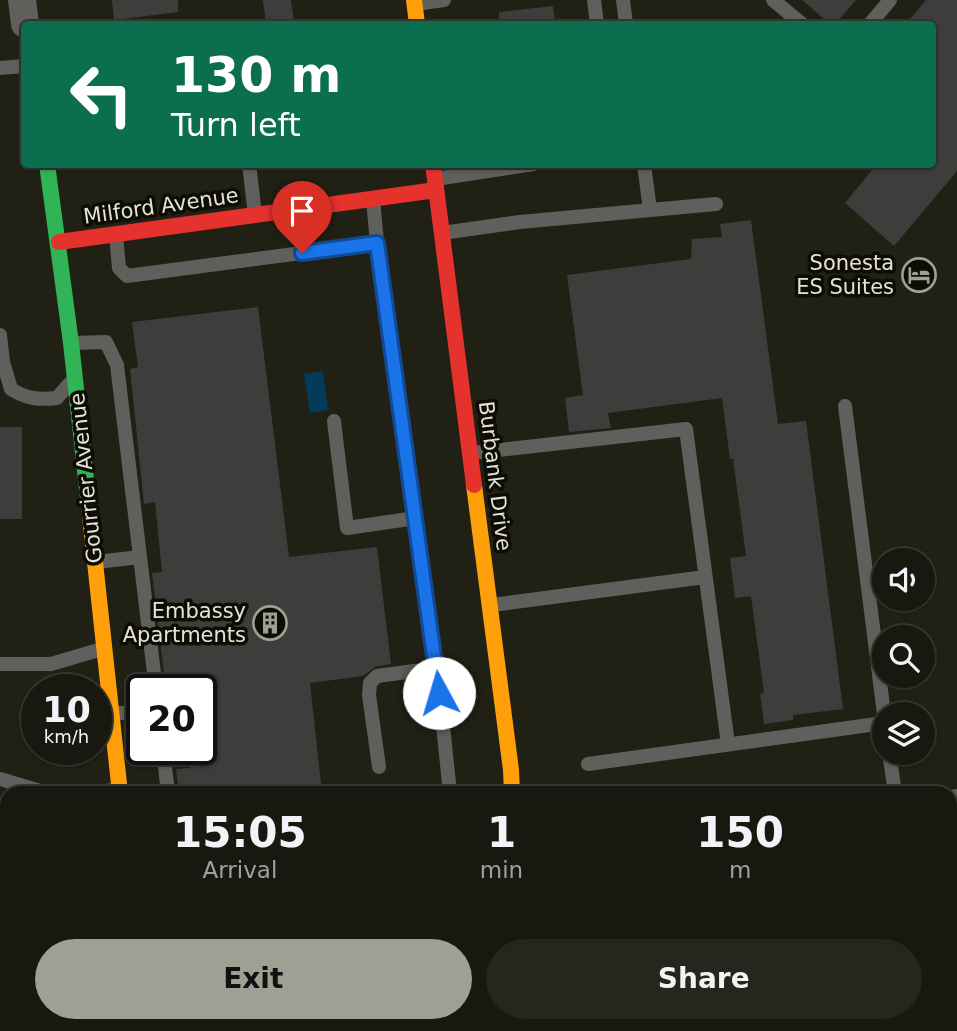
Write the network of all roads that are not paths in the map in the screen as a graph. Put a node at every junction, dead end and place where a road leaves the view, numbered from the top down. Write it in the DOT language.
graph roads {
  1 [pos="22,0"];
  2 [pos="444,0"];
  3 [pos="594,0"];
  4 [pos="623,0"];
  5 [pos="773,0"];
  6 [pos="890,0"];
  7 [pos="414,2"];
  8 [pos="25,21"];
  9 [pos="417,21"];
  10 [pos="597,21"];
  11 [pos="626,21"];
  12 [pos="798,21"];
  13 [pos="872,21"];
  14 [pos="21,66"];
  15 [pos="0,68"];
  16 [pos="48,168"];
  17 [pos="249,168"];
  18 [pos="506,168"];
  19 [pos="645,168"];
  20 [pos="435,178"];
  21 [pos="373,198"];
  22 [pos="716,204"];
  23 [pos="650,210"];
  24 [pos="255,215"];
  25 [pos="442,233"];
  26 [pos="116,234"];
  27 [pos="59,242"];
  28 [pos="377,243"];
  29 [pos="0,335"];
  30 [pos="71,343"];
  31 [pos="75,377"];
  32 [pos="845,406"];
  33 [pos="334,421"];
  34 [pos="471,454"];
  35 [pos="416,518"];
  36 [pos="140,557"];
  37 [pos="95,562"];
  38 [pos="705,577"];
  39 [pos="491,605"];
  40 [pos="104,649"];
  41 [pos="0,664"];
  42 [pos="437,668"];
  43 [pos="107,674"];
  44 [pos="154,674"];
  45 [pos="882,702"];
  46 [pos="126,713"];
  47 [pos="112,714"];
  48 [pos="872,725"];
  49 [pos="728,744"];
  50 [pos="588,764"];
  51 [pos="165,765"];
  52 [pos="891,765"];
  53 [pos="379,767"];
  54 [pos="119,786"];
  55 [pos="167,786"];
  56 [pos="449,786"];
  57 [pos="512,786"];
  58 [pos="894,786"];
  1 -- 8 [label="street"];
  2 -- 7 [label="lane"];
  3 -- 10 [label="lane"];
  4 -- 11 [label="lane"];
  5 -- 12 [label="lane"];
  6 -- 13 [label="lane"];
  7 -- 9 [label="street"];
  14 -- 15 [label="lane"];
  16 -- 27 [label="street, Gourrier Avenue"];
  17 -- 24 [label="lane"];
  18 -- 20 [label="lane"];
  19 -- 23 [label="lane"];
  20 -- 21 [label="street, Milford Avenue"];
  20 -- 25 [label="street, Burbank Drive"];
  21 -- 24 [label="street, Milford Avenue"];
  21 -- 28 [label="lane"];
  22 -- 23 [label="lane"];
  23 -- 25 [label="lane"];
  24 -- 26 [label="street, Milford Avenue"];
  25 -- 34 [label="street, Burbank Drive"];
  26 -- 27 [label="street, Milford Avenue"];
  26 -- 28 [label="lane"];
  27 -- 30 [label="street, Gourrier Avenue"];
  28 -- 35 [label="lane"];
  29 -- 31 [label="lane"];
  30 -- 31 [label="street, Gourrier Avenue"];
  30 -- 36 [label="lane"];
  31 -- 37 [label="street, Gourrier Avenue"];
  32 -- 45 [label="lane"];
  33 -- 35 [label="lane"];
  34 -- 38 [label="lane"];
  34 -- 39 [label="street, Burbank Drive"];
  35 -- 42 [label="lane"];
  36 -- 37 [label="lane"];
  36 -- 44 [label="lane"];
  37 -- 40 [label="street, Gourrier Avenue"];
  38 -- 39 [label="lane"];
  38 -- 49 [label="lane"];
  39 -- 57 [label="street, Burbank Drive"];
  40 -- 41 [label="lane"];
  40 -- 43 [label="street, Gourrier Avenue"];
  42 -- 53 [label="lane"];
  42 -- 56 [label="lane"];
  46 -- 47 [label="lane"];
  47 -- 54 [label="street, Gourrier Avenue"];
  48 -- 49 [label="lane"];
  49 -- 50 [label="lane"];
  51 -- 55 [label="lane"];
  52 -- 58 [label="lane"];
}
